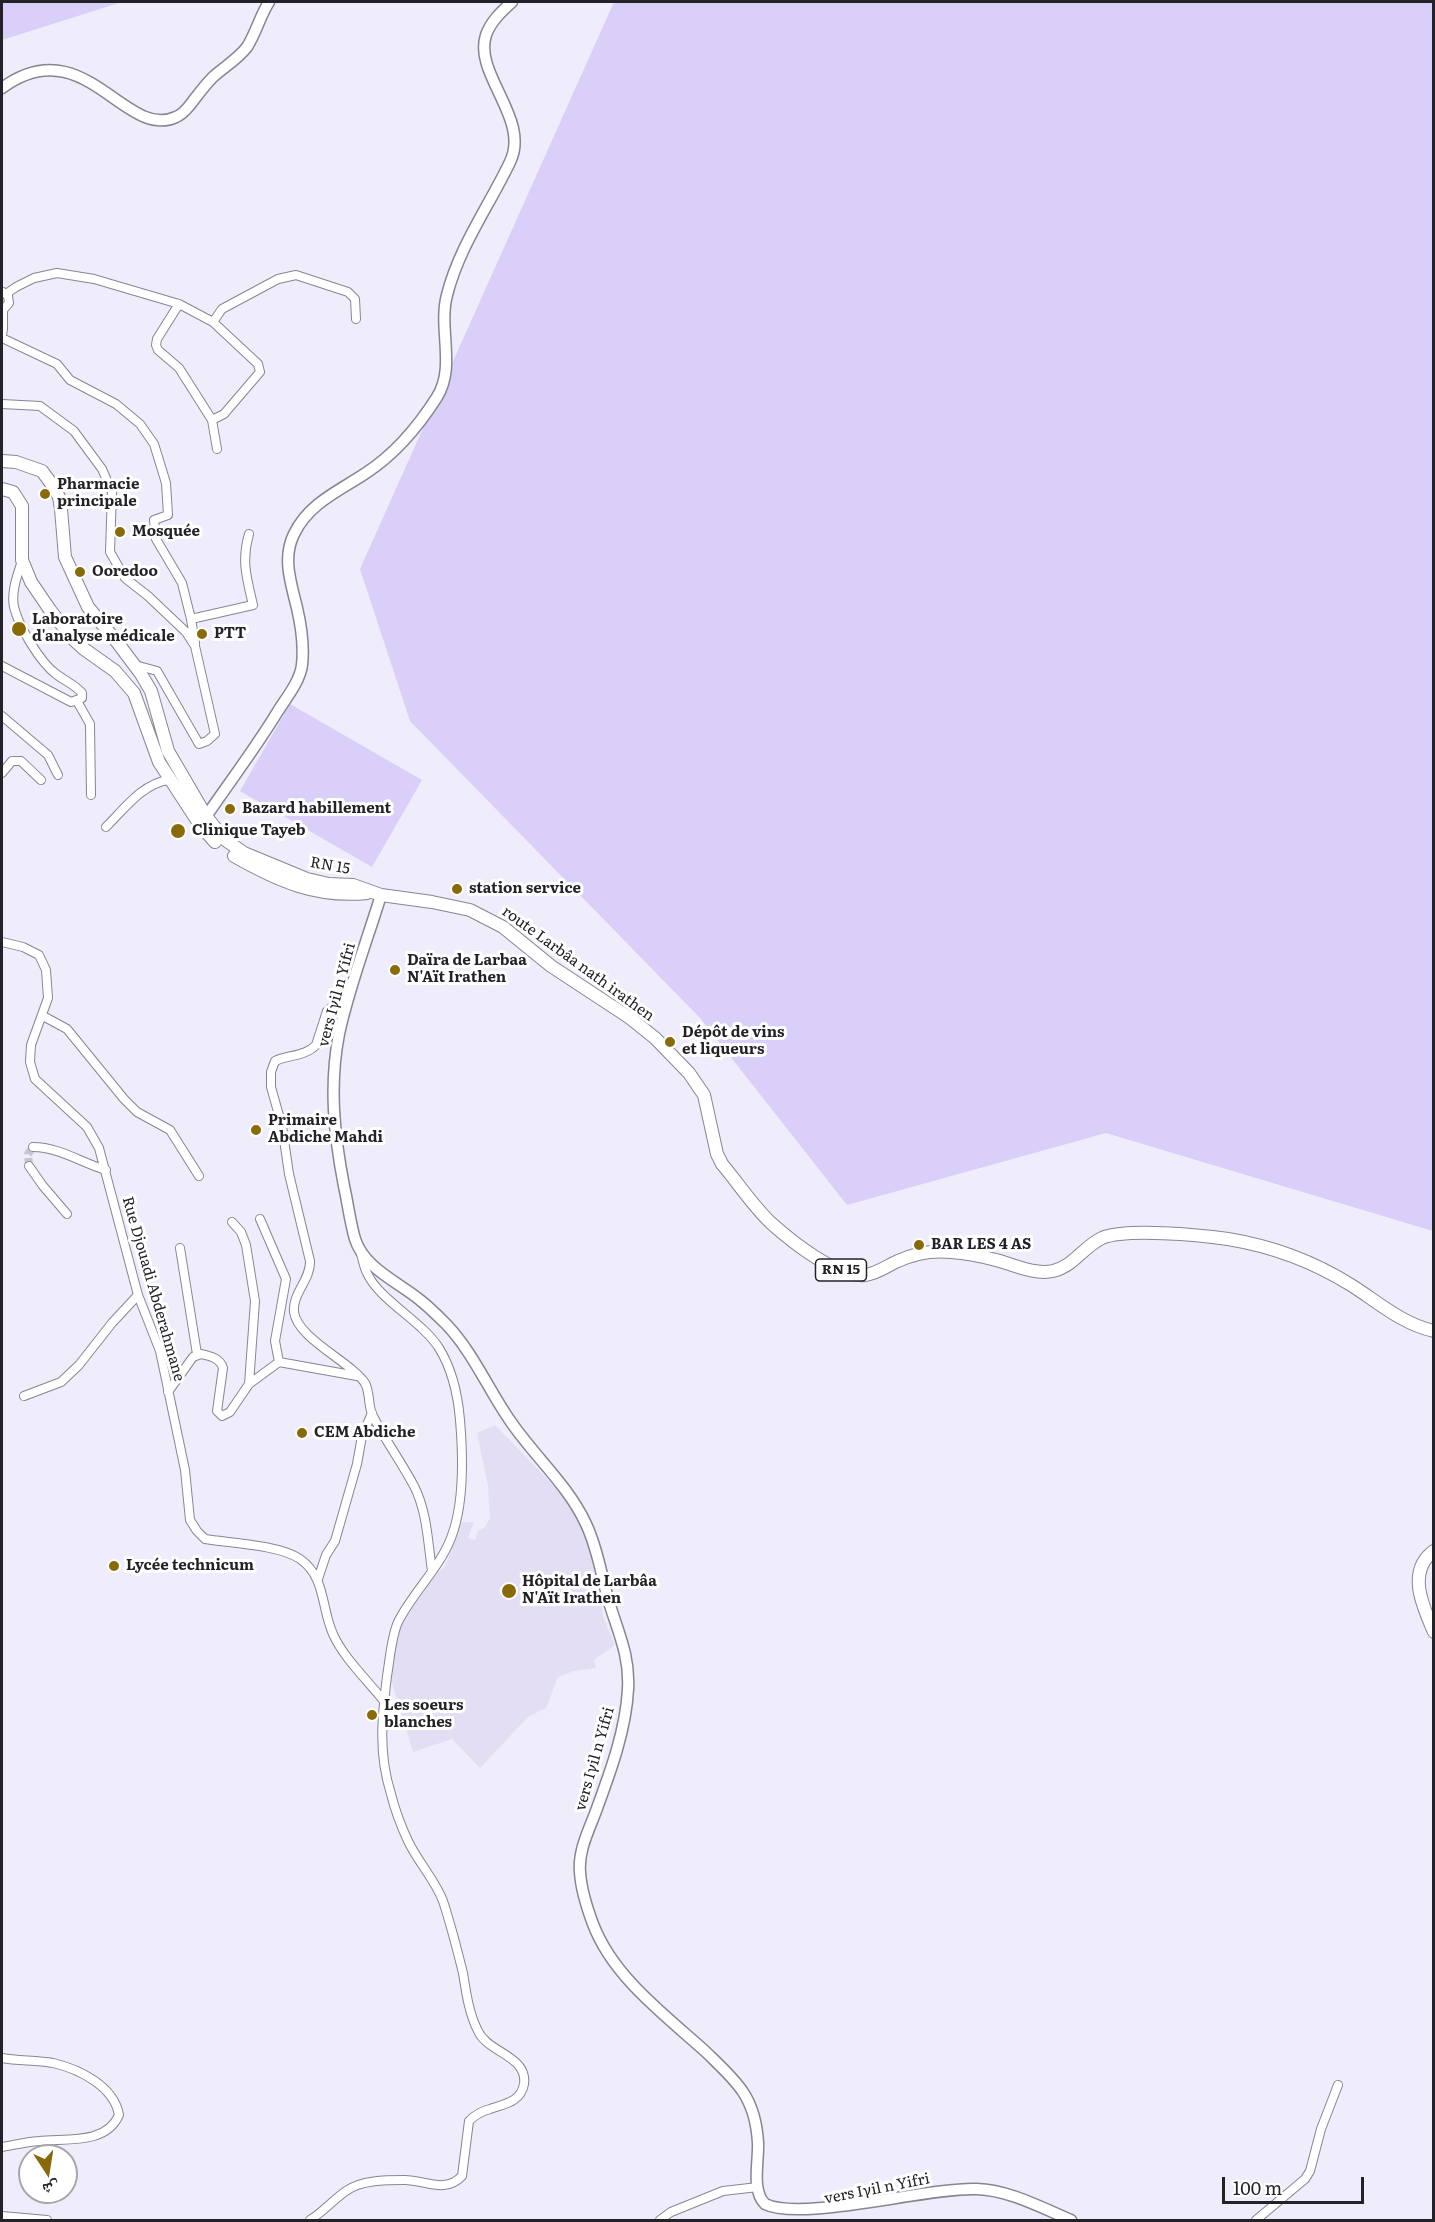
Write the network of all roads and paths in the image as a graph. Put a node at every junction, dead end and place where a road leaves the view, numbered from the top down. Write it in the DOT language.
graph roads {
  1 [pos="269,2"];
  2 [pos="512,2"];
  3 [pos="2,88"];
  4 [pos="4,293"];
  5 [pos="179,304"];
  6 [pos="2,311"];
  7 [pos="356,319"];
  8 [pos="213,322"];
  9 [pos="2,336"];
  10 [pos="2,404"];
  11 [pos="212,420"];
  12 [pos="217,449"];
  13 [pos="2,461"];
  14 [pos="2,489"];
  15 [pos="249,534"];
  16 [pos="22,560"];
  17 [pos="191,619"];
  18 [pos="195,646"];
  19 [pos="135,665"];
  20 [pos="2,666"];
  21 [pos="77,701"];
  22 [pos="2,716"];
  23 [pos="2,773"];
  24 [pos="57,775"];
  25 [pos="41,780"];
  26 [pos="169,780"];
  27 [pos="91,795"];
  28 [pos="203,820"];
  29 [pos="106,827"];
  30 [pos="376,894"];
  31 [pos="2,942"];
  32 [pos="350,992"];
  33 [pos="43,1016"];
  34 [pos="33,1147"];
  35 [pos="29,1166"];
  36 [pos="106,1170"];
  37 [pos="198,1176"];
  38 [pos="68,1214"];
  39 [pos="260,1219"];
  40 [pos="232,1222"];
  41 [pos="180,1248"];
  42 [pos="361,1254"];
  43 [pos="138,1295"];
  44 [pos="1434,1331"];
  45 [pos="197,1354"];
  46 [pos="279,1362"];
  47 [pos="358,1376"];
  48 [pos="249,1384"];
  49 [pos="168,1392"];
  50 [pos="24,1396"];
  51 [pos="372,1413"];
  52 [pos="1434,1551"];
  53 [pos="432,1571"];
  54 [pos="318,1579"];
  55 [pos="1434,1632"];
  56 [pos="383,1700"];
  57 [pos="2,2058"];
  58 [pos="1338,2085"];
  59 [pos="2,2147"];
  60 [pos="758,2187"];
  61 [pos="2,2216"];
  62 [pos="47,2220"];
  63 [pos="310,2220"];
  64 [pos="660,2220"];
  65 [pos="1071,2220"];
  66 [pos="1256,2220"];
  1 -- 3 [label="main road"];
  2 -- 28 [label="main road"];
  4 -- 5 [label="street"];
  4 -- 6 [label="street"];
  5 -- 8 [label="street"];
  5 -- 11 [label="street"];
  6 -- 9 [label="street"];
  7 -- 8 [label="street"];
  8 -- 11 [label="street"];
  9 -- 17 [label="street"];
  10 -- 18 [label="street"];
  11 -- 12 [label="street"];
  13 -- 19 [label="main road, RN 15"];
  14 -- 16 [label="main road, RN 15"];
  15 -- 17 [label="street"];
  16 -- 21 [label="street"];
  16 -- 26 [label="main road, RN 15"];
  17 -- 18 [label="street"];
  18 -- 19 [label="street"];
  19 -- 28 [label="main road, RN 15"];
  20 -- 21 [label="street"];
  21 -- 27 [label="street"];
  22 -- 24 [label="street"];
  23 -- 25 [label="street"];
  26 -- 28 [label="main road, RN 15"];
  26 -- 29 [label="street"];
  28 -- 30 [label="main road, RN 15"];
  30 -- 32 [label="main road, vers Iγil n Yifri"];
  30 -- 44 [label="main road, route Larbâa nath irathen / RN 15"];
  31 -- 33 [label="street, Rue Djouadi Abderahmane"];
  32 -- 42 [label="main road, vers Iγil n Yifri"];
  32 -- 47 [label="street"];
  33 -- 36 [label="street, Rue Djouadi Abderahmane"];
  33 -- 37 [label="street"];
  34 -- 36 [label="street"];
  35 -- 38 [label="street"];
  36 -- 43 [label="street, Rue Djouadi Abderahmane"];
  39 -- 46 [label="street"];
  40 -- 48 [label="street"];
  41 -- 45 [label="street"];
  42 -- 53 [label="street"];
  42 -- 60 [label="main road, vers Iγil n Yifri"];
  43 -- 49 [label="street, Rue Djouadi Abderahmane"];
  43 -- 50 [label="street"];
  45 -- 48 [label="street"];
  45 -- 49 [label="street"];
  46 -- 47 [label="street"];
  46 -- 48 [label="street"];
  47 -- 51 [label="street"];
  49 -- 54 [label="street, Rue Djouadi Abderahmane"];
  51 -- 53 [label="street"];
  51 -- 54 [label="street"];
  52 -- 55 [label="main road"];
  53 -- 56 [label="street"];
  54 -- 56 [label="street, Rue Djouadi Abderahmane"];
  56 -- 63 [label="street"];
  57 -- 59 [label="street"];
  58 -- 66 [label="street"];
  60 -- 64 [label="street"];
  60 -- 65 [label="main road, vers Iγil n Yifri"];
  61 -- 62 [label="street"];
}
